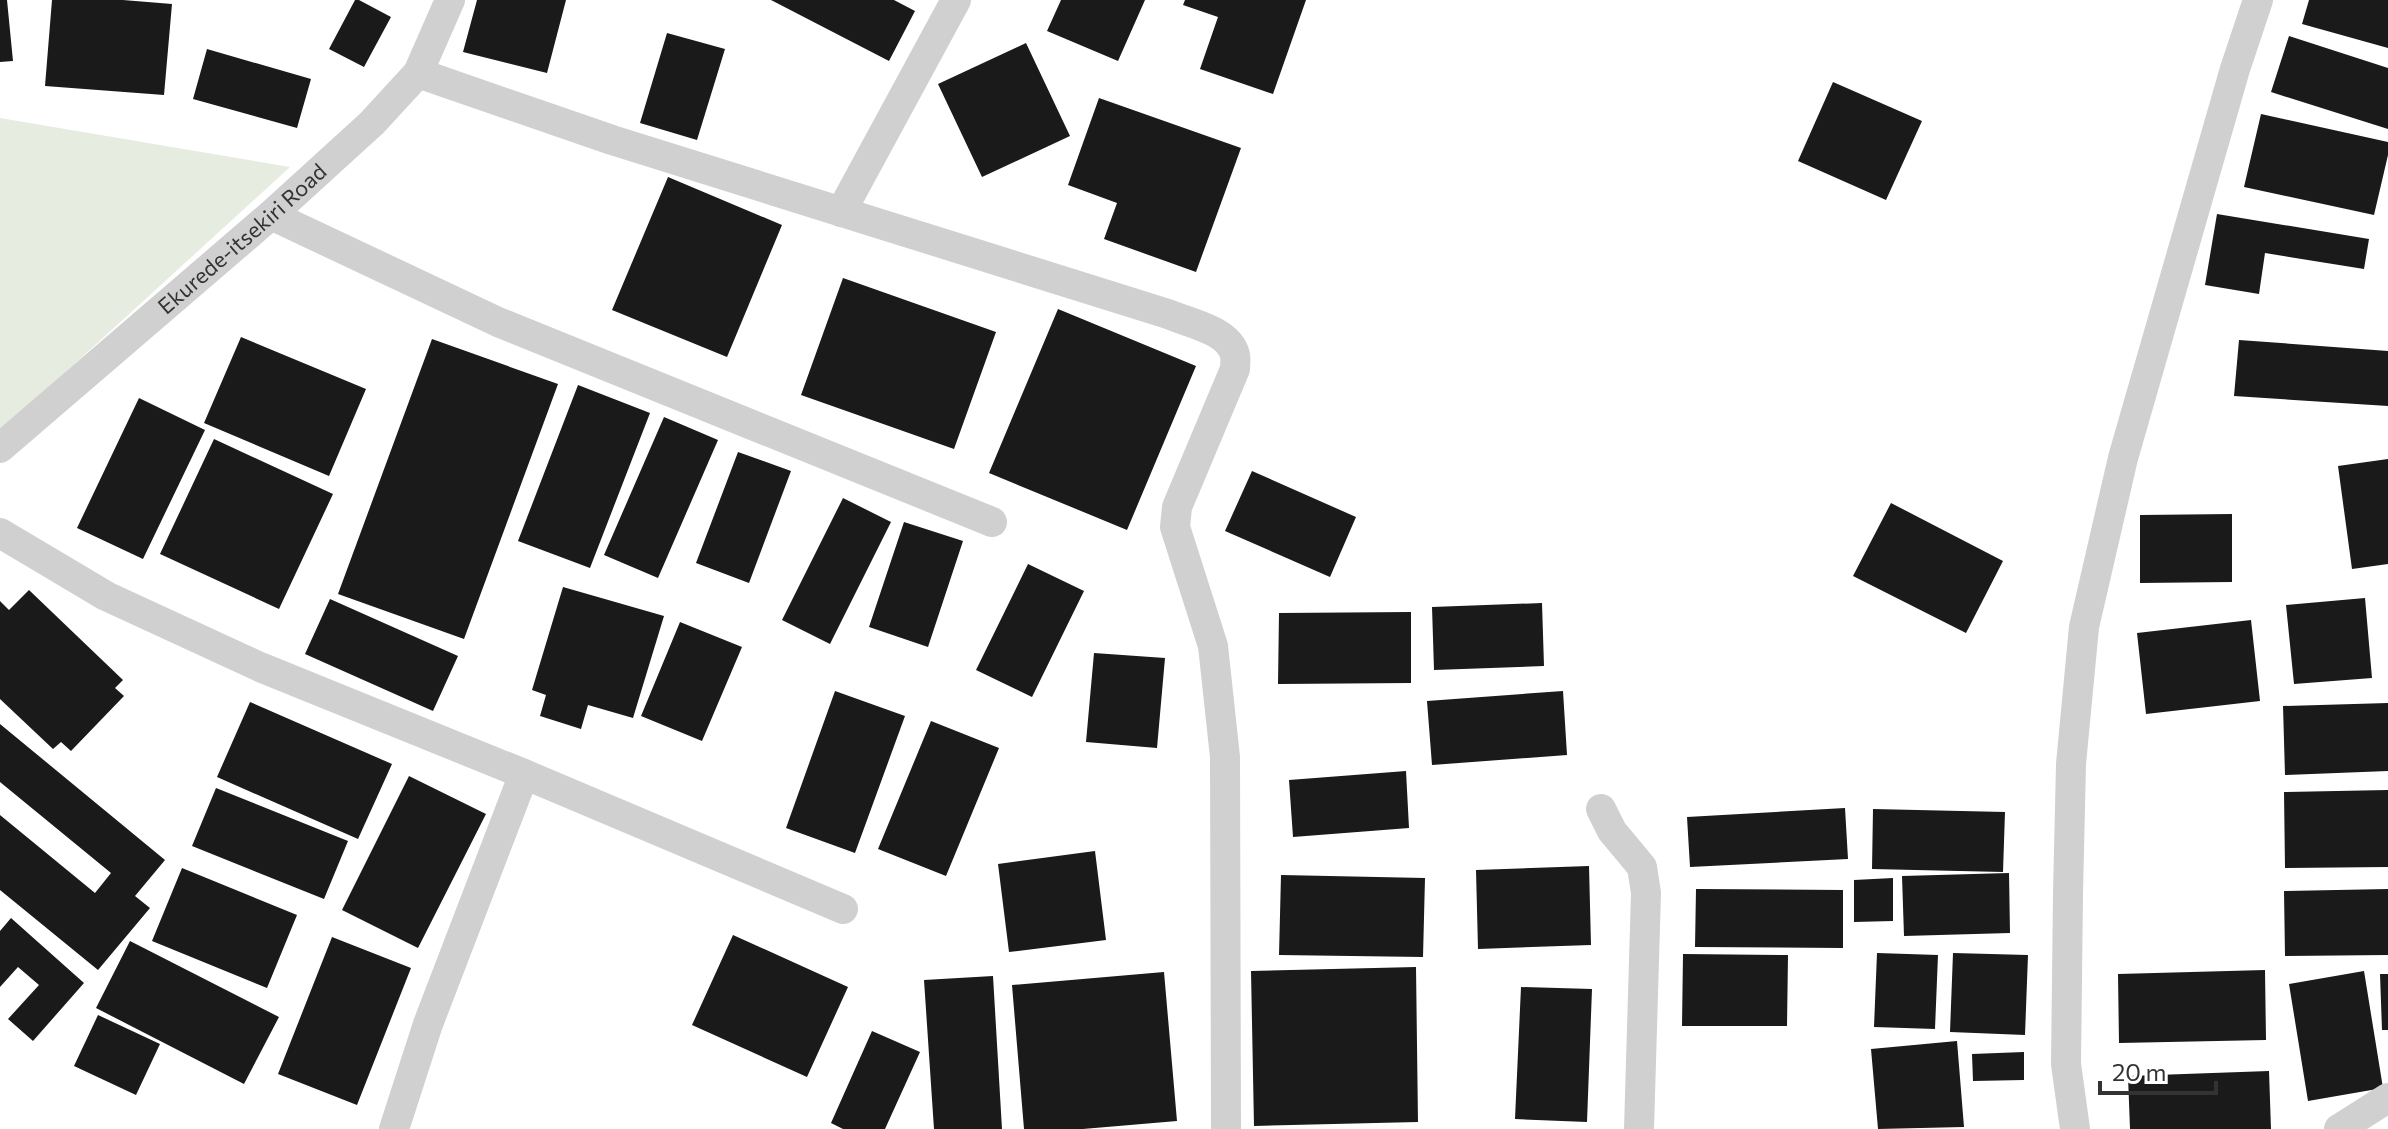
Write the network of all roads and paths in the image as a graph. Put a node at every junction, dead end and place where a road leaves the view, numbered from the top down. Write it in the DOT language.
graph roads {
  1 [pos="450,0"];
  2 [pos="956,0"];
  3 [pos="2258,0"];
  4 [pos="418,73"];
  5 [pos="841,212"];
  6 [pos="271,215"];
  7 [pos="0,448"];
  8 [pos="992,522"];
  9 [pos="0,533"];
  10 [pos="524,774"];
  11 [pos="1601,809"];
  12 [pos="843,909"];
  13 [pos="2388,1098"];
  14 [pos="394,1129"];
  15 [pos="1226,1129"];
  16 [pos="1639,1129"];
  17 [pos="2075,1129"];
  18 [pos="2339,1129"];
  1 -- 4 [label="street, Ekurede-itsekiri Road"];
  2 -- 5 [label="street"];
  3 -- 17 [label="street"];
  4 -- 5 [label="street"];
  4 -- 6 [label="street, Ekurede-itsekiri Road"];
  5 -- 15 [label="street"];
  6 -- 7 [label="street, Ekurede-itsekiri Road"];
  6 -- 8 [label="street"];
  9 -- 10 [label="street"];
  10 -- 12 [label="street"];
  10 -- 14 [label="street"];
  11 -- 16 [label="street"];
  13 -- 18 [label="street"];
}
